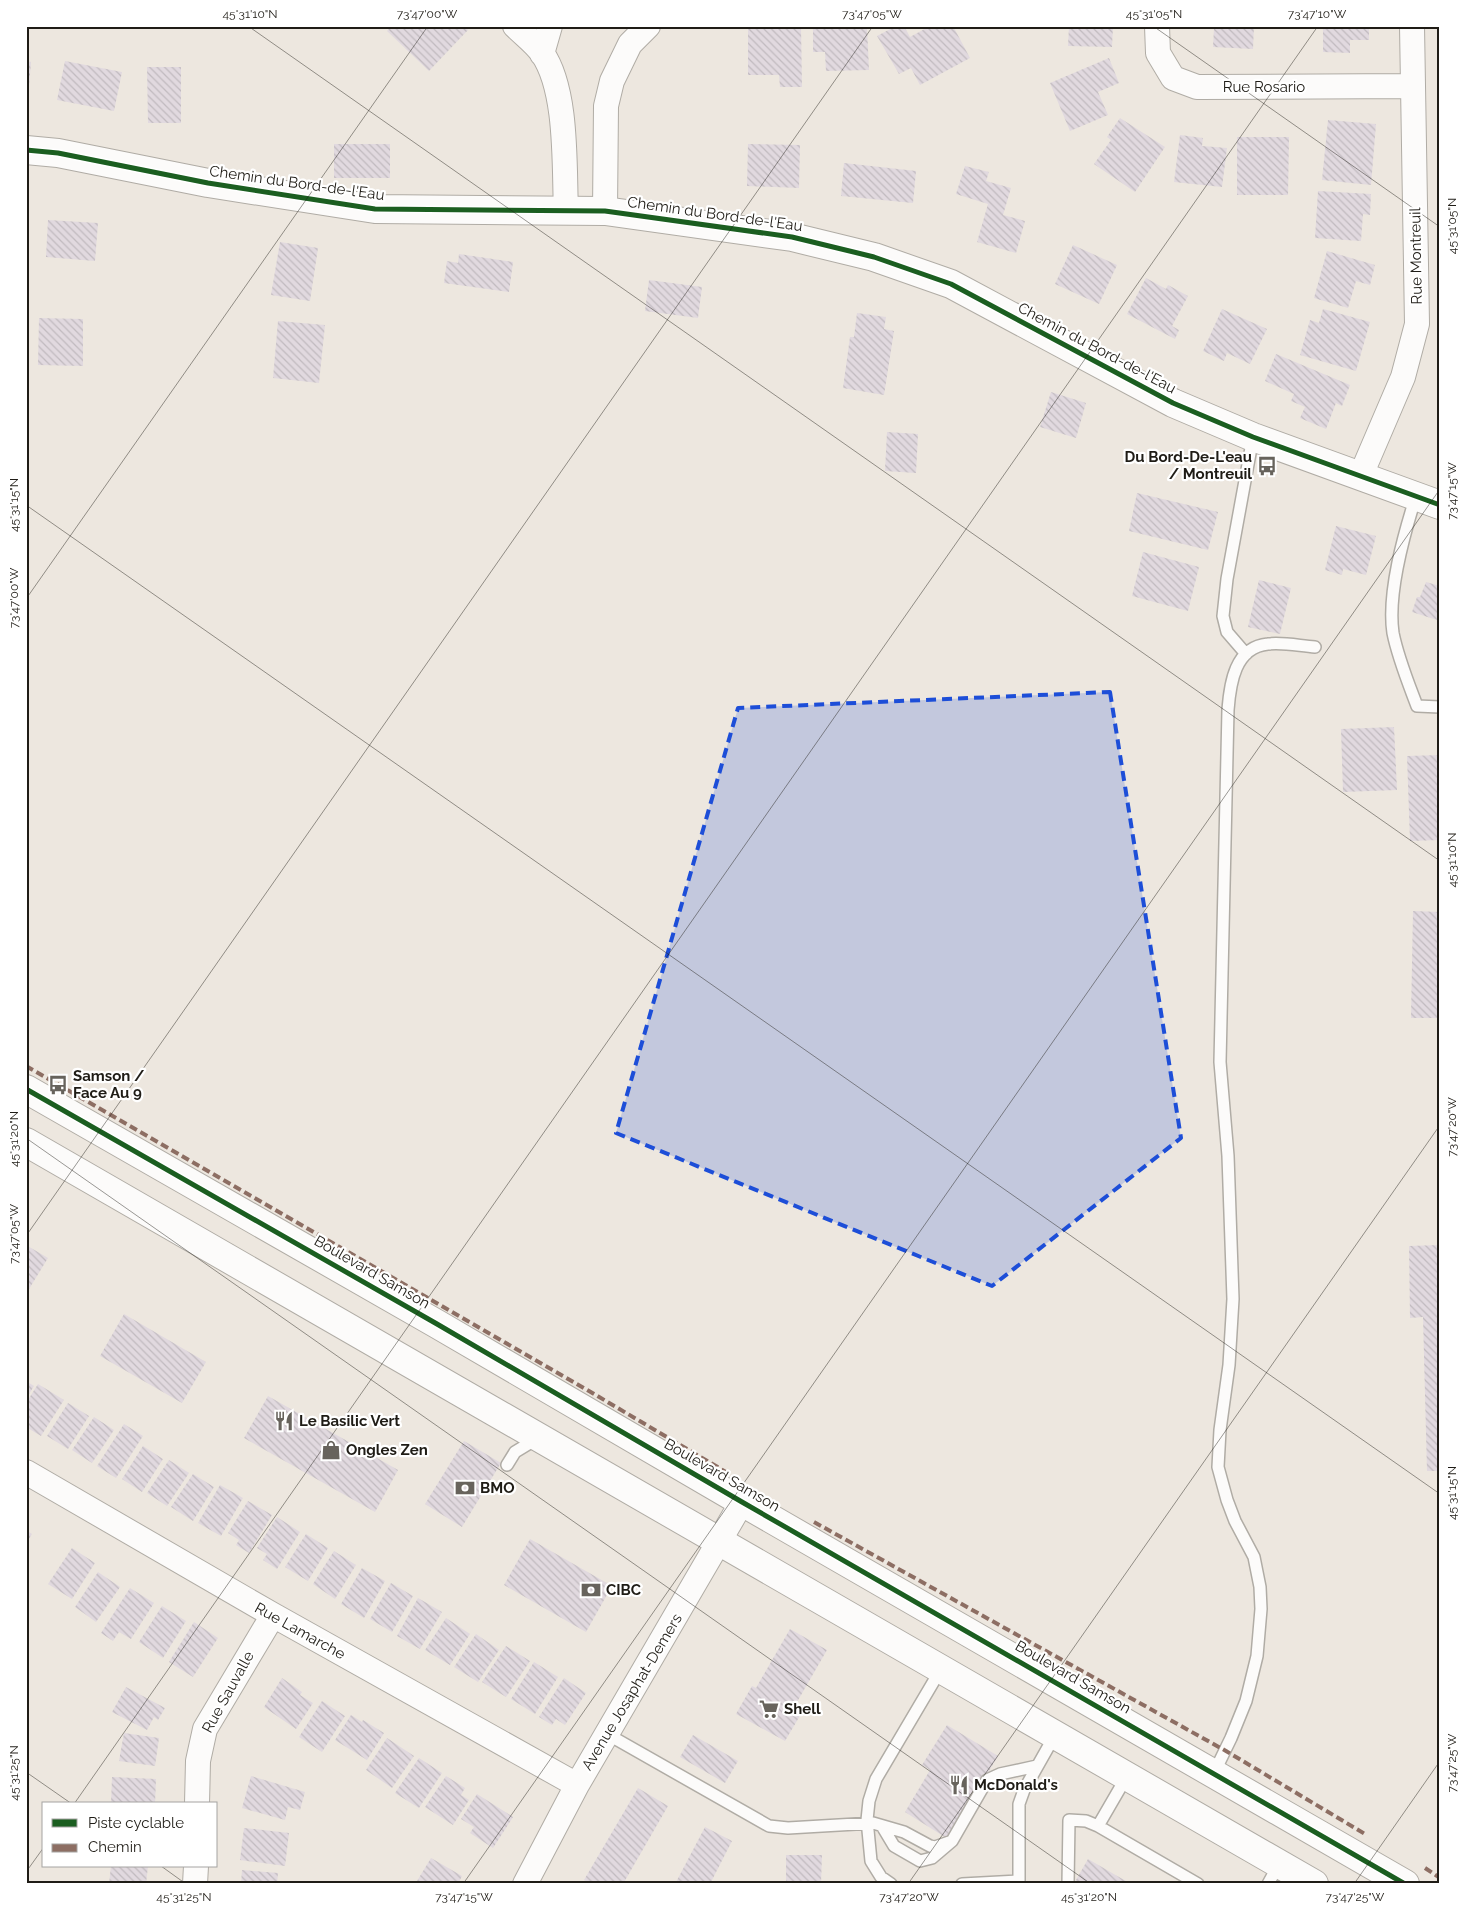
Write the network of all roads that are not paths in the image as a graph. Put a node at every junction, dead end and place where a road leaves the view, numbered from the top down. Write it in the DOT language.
graph roads {
  1 [pos="515,26"];
  2 [pos="550,26"];
  3 [pos="648,26"];
  4 [pos="1157,26"];
  5 [pos="1412,26"];
  6 [pos="626,35"];
  7 [pos="542,54"];
  8 [pos="1413,86"];
  9 [pos="26,150"];
  10 [pos="566,211"];
  11 [pos="605,211"];
  12 [pos="1253,436"];
  13 [pos="1361,475"];
  14 [pos="1428,501"];
  15 [pos="1315,647"];
  16 [pos="1246,654"];
  17 [pos="1440,707"];
  18 [pos="26,1089"];
  19 [pos="26,1142"];
  20 [pos="540,1437"];
  21 [pos="507,1465"];
  22 [pos="26,1472"];
  23 [pos="742,1502"];
  24 [pos="720,1541"];
  25 [pos="273,1616"];
  26 [pos="941,1669"];
  27 [pos="607,1734"];
  28 [pos="1055,1734"];
  29 [pos="1037,1766"];
  30 [pos="1214,1773"];
  31 [pos="1126,1776"];
  32 [pos="577,1785"];
  33 [pos="197,1802"];
  34 [pos="868,1824"];
  35 [pos="882,1826"];
  36 [pos="1098,1826"];
  37 [pos="952,1840"];
  38 [pos="196,1868"];
  39 [pos="1274,1874"];
  40 [pos="1396,1881"];
  41 [pos="195,1884"];
  42 [pos="525,1884"];
  43 [pos="891,1884"];
  44 [pos="962,1884"];
  45 [pos="1068,1884"];
  46 [pos="1198,1884"];
  47 [pos="1314,1884"];
  1 -- 7 [label="street"];
  2 -- 7 [label="street"];
  3 -- 6 [label="street"];
  4 -- 8 [label="street, Rue Rosario"];
  5 -- 8 [label="street, Rue Montreuil"];
  6 -- 11 [label="street"];
  7 -- 10 [label="street"];
  8 -- 13 [label="street, Rue Montreuil"];
  9 -- 10 [label="street, Chemin du Bord-de-l'Eau"];
  10 -- 11 [label="street, Chemin du Bord-de-l'Eau"];
  11 -- 12 [label="street, Chemin du Bord-de-l'Eau"];
  12 -- 13 [label="street, Chemin du Bord-de-l'Eau"];
  12 -- 16 [label="lane"];
  13 -- 14 [label="street, Chemin du Bord-de-l'Eau"];
  14 -- 17 [label="lane"];
  15 -- 16 [label="lane"];
  16 -- 30 [label="lane"];
  18 -- 23 [label="street, Boulevard Samson"];
  19 -- 20 [label="street"];
  20 -- 21 [label="lane"];
  20 -- 24 [label="street"];
  22 -- 25 [label="street, Rue Lamarche"];
  23 -- 24 [label="street, Avenue Josaphat-Demers"];
  23 -- 30 [label="street, Boulevard Samson"];
  24 -- 26 [label="street"];
  24 -- 27 [label="street, Avenue Josaphat-Demers"];
  25 -- 32 [label="street, Rue Lamarche"];
  25 -- 33 [label="street, Rue Sauvalle"];
  26 -- 28 [label="street"];
  26 -- 34 [label="lane"];
  27 -- 32 [label="street, Avenue Josaphat-Demers"];
  27 -- 34 [label="lane"];
  28 -- 29 [label="lane"];
  28 -- 31 [label="street"];
  29 -- 37 [label="lane"];
  29 -- 44 [label="lane"];
  30 -- 40 [label="street, Boulevard Samson"];
  31 -- 36 [label="lane"];
  31 -- 39 [label="street"];
  32 -- 42 [label="street, Avenue Josaphat-Demers"];
  34 -- 35 [label="lane"];
  34 -- 43 [label="lane"];
  35 -- 37 [label="lane"];
  35 -- 37 [label="lane"];
  36 -- 45 [label="lane"];
  36 -- 46 [label="lane"];
  38 -- 41 [label="street"];
  39 -- 47 [label="street"];
}
